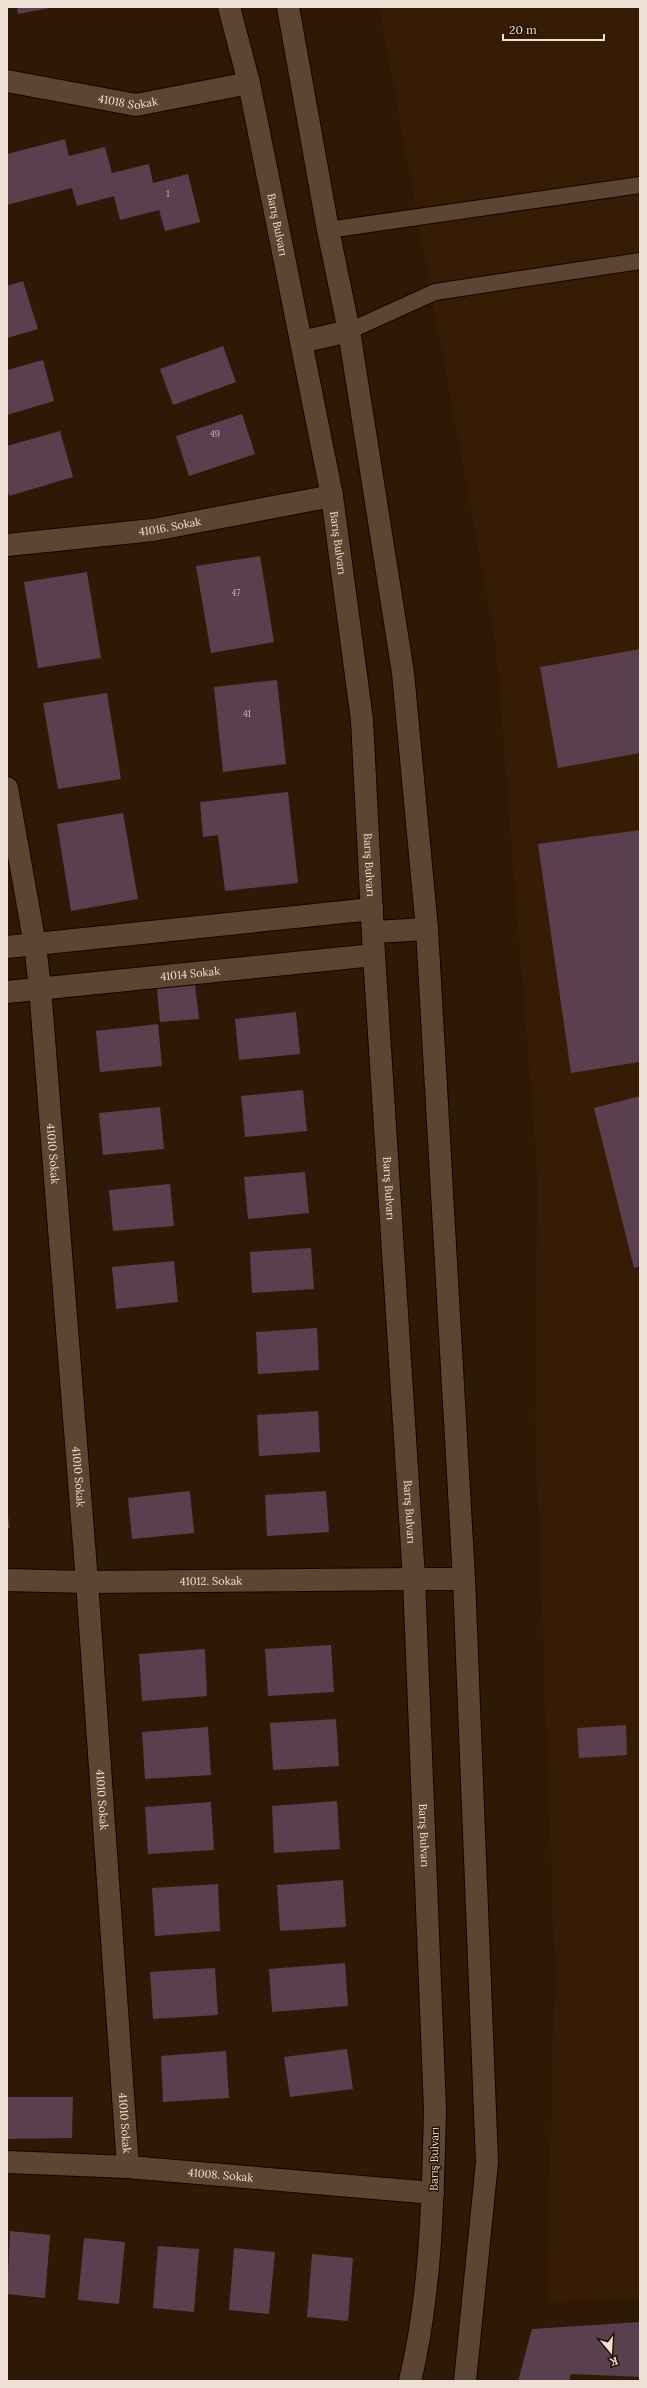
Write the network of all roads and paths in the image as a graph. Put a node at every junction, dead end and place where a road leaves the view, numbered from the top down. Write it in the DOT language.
graph roads {
  1 [pos="229,7"];
  2 [pos="288,7"];
  3 [pos="7,81"];
  4 [pos="249,83"];
  5 [pos="640,185"];
  6 [pos="328,230"];
  7 [pos="640,261"];
  8 [pos="349,331"];
  9 [pos="301,342"];
  10 [pos="332,496"];
  11 [pos="7,545"];
  12 [pos="7,788"];
  13 [pos="372,909"];
  14 [pos="427,929"];
  15 [pos="374,932"];
  16 [pos="35,945"];
  17 [pos="7,947"];
  18 [pos="374,955"];
  19 [pos="40,988"];
  20 [pos="7,992"];
  21 [pos="414,1579"];
  22 [pos="464,1579"];
  23 [pos="7,1580"];
  24 [pos="87,1582"];
  25 [pos="7,2162"];
  26 [pos="128,2167"];
  27 [pos="433,2193"];
  28 [pos="410,2381"];
  29 [pos="464,2381"];
  1 -- 4 [label="main road, Barış Bulvarı"];
  2 -- 6 [label="main road"];
  3 -- 4 [label="main road, 41018 Sokak"];
  4 -- 9 [label="main road, Barış Bulvarı"];
  5 -- 6 [label="lane"];
  6 -- 8 [label="main road"];
  7 -- 8 [label="lane"];
  8 -- 9 [label="main road"];
  8 -- 14 [label="main road"];
  9 -- 10 [label="main road, Barış Bulvarı"];
  10 -- 11 [label="main road, 41016. Sokak"];
  10 -- 13 [label="main road, Barış Bulvarı"];
  12 -- 16 [label="main road, 41010 Sokak"];
  13 -- 15 [label="main road, Barış Bulvarı"];
  13 -- 16 [label="main road"];
  14 -- 15 [label="main road"];
  14 -- 22 [label="main road"];
  15 -- 18 [label="main road, Barış Bulvarı"];
  16 -- 17 [label="main road"];
  16 -- 19 [label="main road, 41010 Sokak"];
  18 -- 19 [label="main road, 41014 Sokak"];
  18 -- 21 [label="main road, Barış Bulvarı"];
  19 -- 20 [label="main road, 41014 Sokak"];
  19 -- 24 [label="main road, 41010 Sokak"];
  21 -- 22 [label="main road, 41012. Sokak"];
  21 -- 24 [label="main road, 41012. Sokak"];
  21 -- 27 [label="main road, Barış Bulvarı"];
  22 -- 29 [label="main road"];
  23 -- 24 [label="main road, 41012. Sokak"];
  24 -- 26 [label="main road, 41010 Sokak"];
  25 -- 26 [label="main road, 41008. Sokak"];
  26 -- 27 [label="main road, 41008. Sokak"];
  27 -- 28 [label="main road, Barış Bulvarı"];
}
